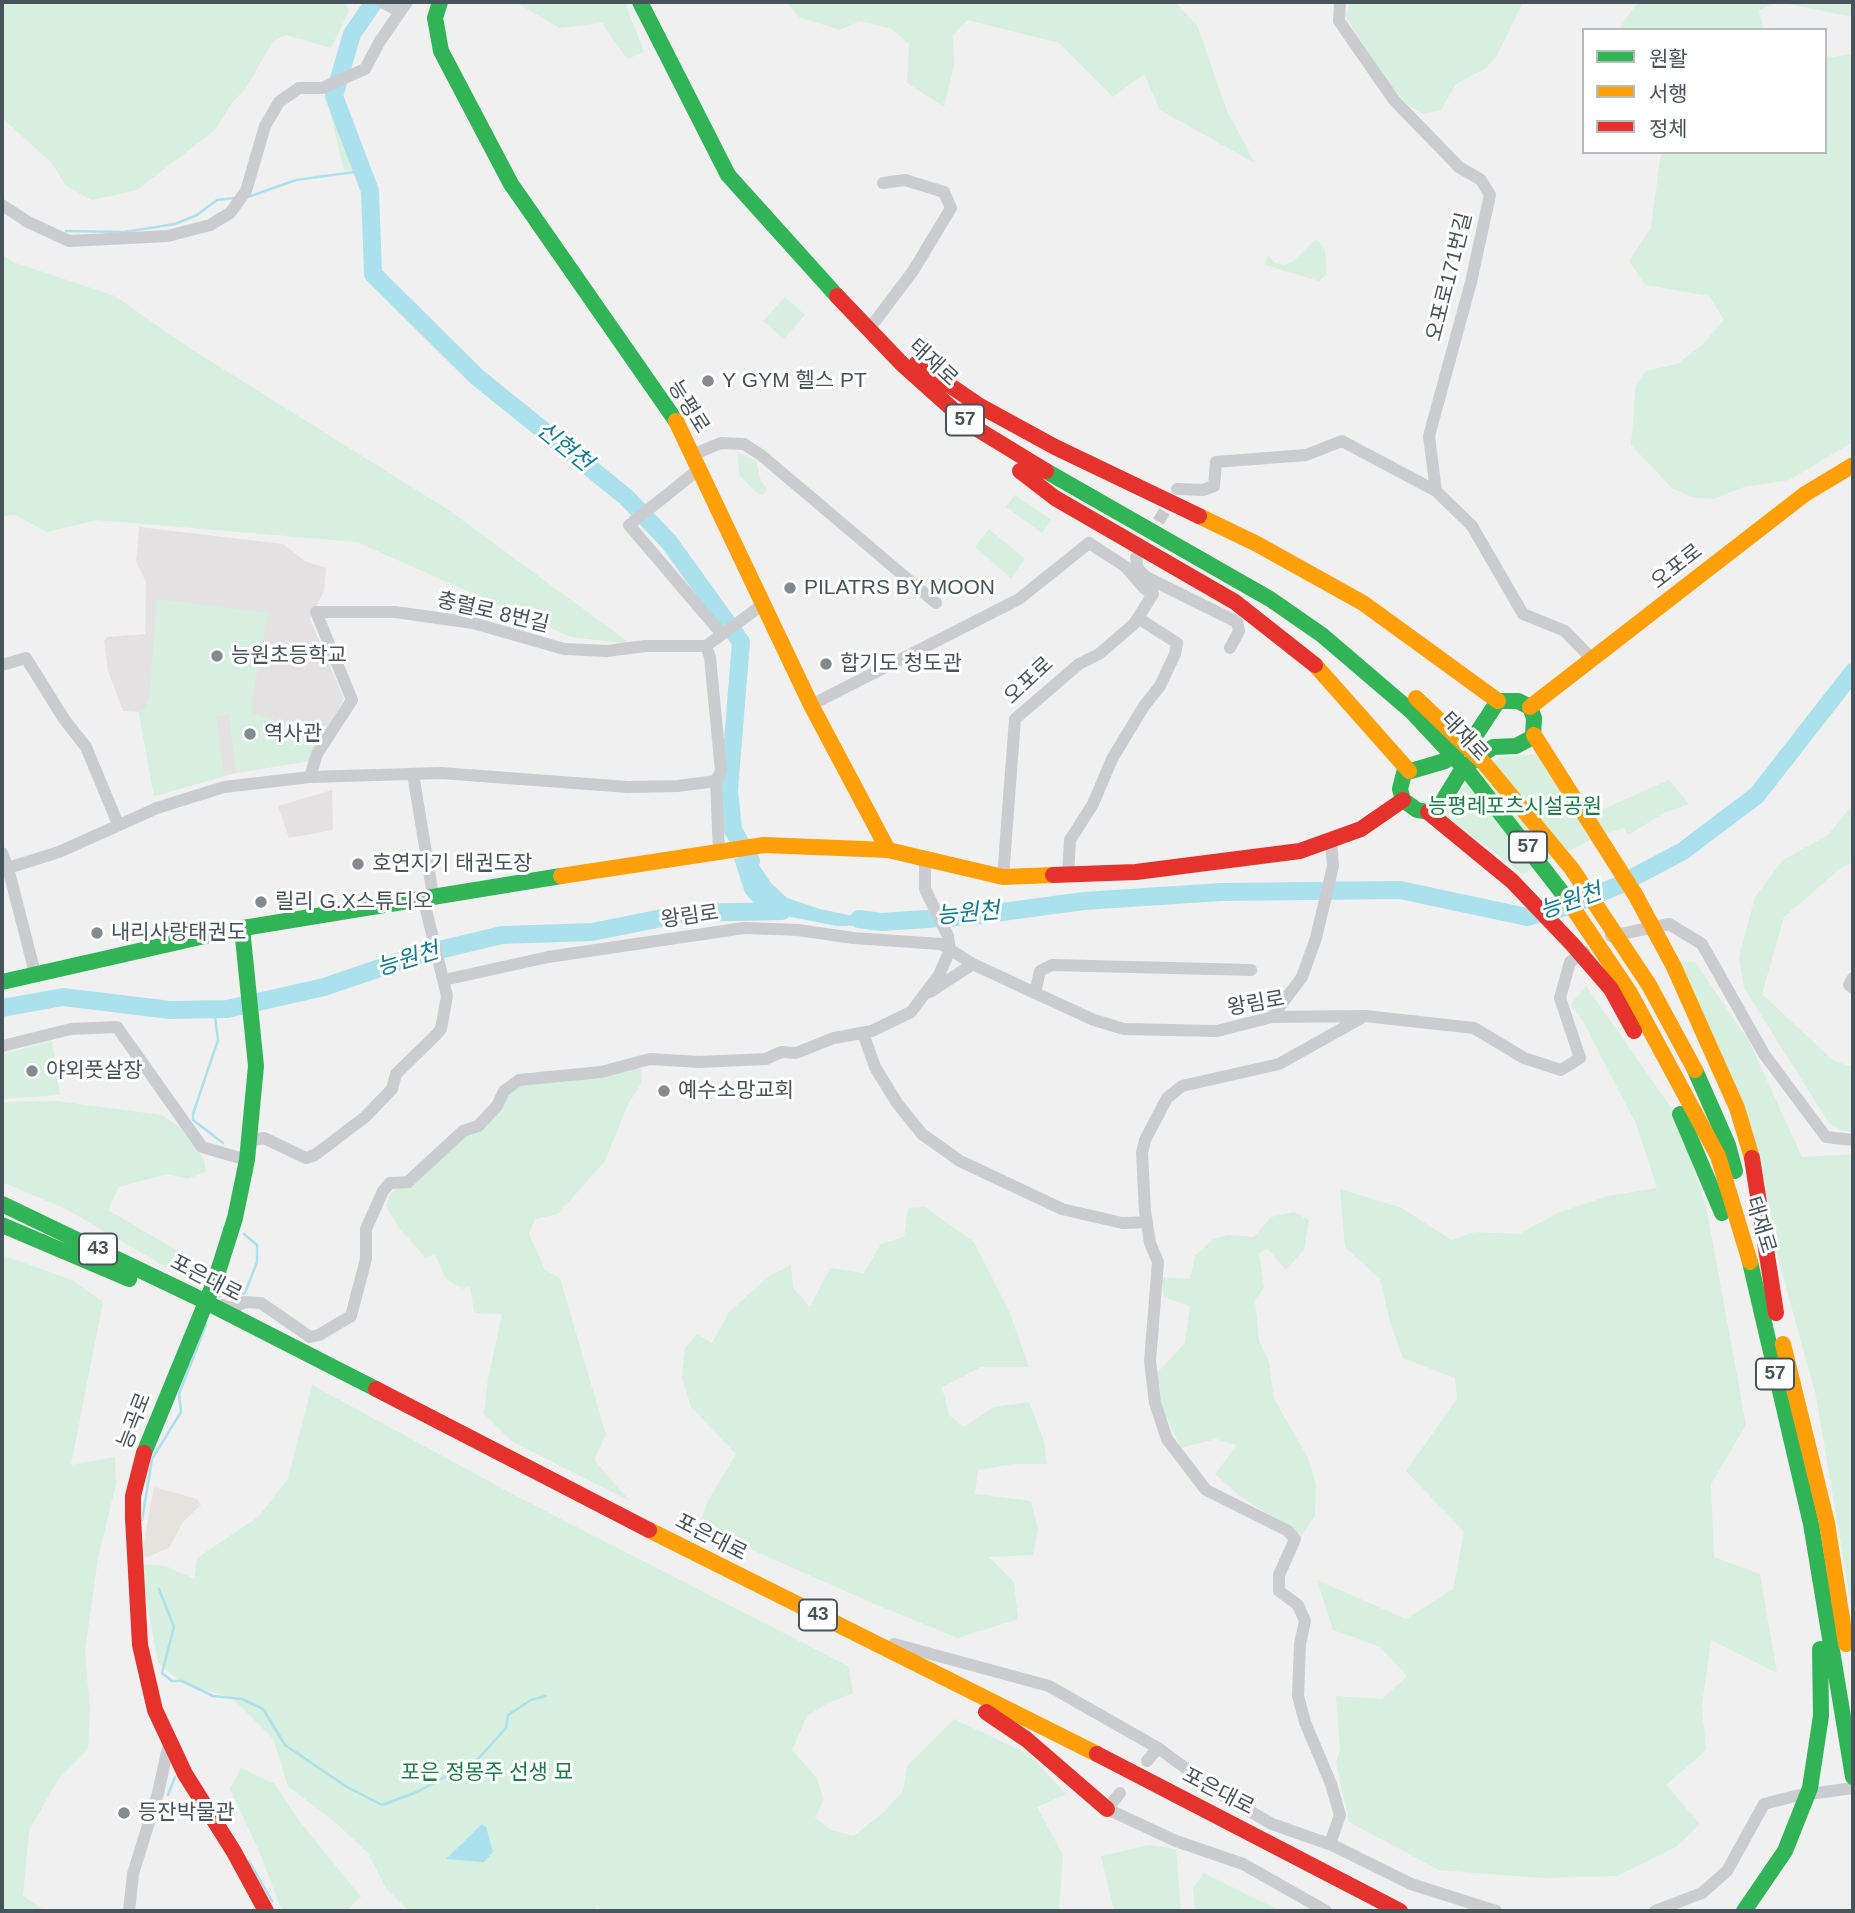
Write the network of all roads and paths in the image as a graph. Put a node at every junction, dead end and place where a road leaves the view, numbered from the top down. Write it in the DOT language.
graph roads {
  1 [pos="382,2"];
  2 [pos="440,2"];
  3 [pos="640,2"];
  4 [pos="649,2"];
  5 [pos="1340,2"];
  6 [pos="403,7"];
  7 [pos="883,183"];
  8 [pos="2,205"];
  9 [pos="873,324"];
  10 [pos="906,361"];
  11 [pos="695,462"];
  12 [pos="1853,465"];
  13 [pos="1177,489"];
  14 [pos="1436,491"];
  15 [pos="1136,558"];
  16 [pos="1146,577"];
  17 [pos="1153,594"];
  18 [pos="936,603"];
  19 [pos="762,605"];
  20 [pos="1138,618"];
  21 [pos="727,629"];
  22 [pos="706,646"];
  23 [pos="1230,648"];
  24 [pos="1592,659"];
  25 [pos="2,665"];
  26 [pos="1498,701"];
  27 [pos="811,705"];
  28 [pos="1530,707"];
  29 [pos="1418,708"];
  30 [pos="1534,735"];
  31 [pos="1409,771"];
  32 [pos="413,774"];
  33 [pos="310,777"];
  34 [pos="716,781"];
  35 [pos="1403,800"];
  36 [pos="1428,812"];
  37 [pos="118,824"];
  38 [pos="1331,840"];
  39 [pos="888,850"];
  40 [pos="2,853"];
  41 [pos="719,853"];
  42 [pos="925,859"];
  43 [pos="8,868"];
  44 [pos="1068,874"];
  45 [pos="1003,877"];
  46 [pos="427,901"];
  47 [pos="242,928"];
  48 [pos="950,950"];
  49 [pos="973,964"];
  50 [pos="1251,970"];
  51 [pos="35,974"];
  52 [pos="444,977"];
  53 [pos="1853,978"];
  54 [pos="2,982"];
  55 [pos="1853,988"];
  56 [pos="1035,993"];
  57 [pos="927,994"];
  58 [pos="1365,1016"];
  59 [pos="1272,1017"];
  60 [pos="863,1033"];
  61 [pos="2,1046"];
  62 [pos="1853,1140"];
  63 [pos="249,1141"];
  64 [pos="247,1160"];
  65 [pos="2,1191"];
  66 [pos="2,1204"];
  67 [pos="1146,1215"];
  68 [pos="2,1218"];
  69 [pos="2,1226"];
  70 [pos="146,1286"];
  71 [pos="175,1287"];
  72 [pos="197,1300"];
  73 [pos="1771,1318"];
  74 [pos="234,1323"];
  75 [pos="1811,1524"];
  76 [pos="846,1629"];
  77 [pos="1853,1695"];
  78 [pos="986,1712"];
  79 [pos="169,1744"];
  80 [pos="1158,1748"];
  81 [pos="1147,1761"];
  82 [pos="1853,1777"];
  83 [pos="1853,1788"];
  84 [pos="1120,1793"];
  85 [pos="1107,1809"];
  86 [pos="1330,1844"];
  87 [pos="1377,1906"];
  88 [pos="129,1911"];
  89 [pos="266,1911"];
  90 [pos="1326,1911"];
  91 [pos="1403,1911"];
  92 [pos="1496,1911"];
  93 [pos="1655,1911"];
  94 [pos="1744,1911"];
  1 -- 6 [label="street"];
  2 -- 11 [label="main road, 능평로"];
  3 -- 10 [label="main road, 태재로 / 57"];
  4 -- 9 [label="main road, 태재로 / 57"];
  5 -- 14 [label="street, 오포로171번길"];
  6 -- 8 [label="street"];
  7 -- 9 [label="street"];
  9 -- 10 [label="main road, 태재로 / 57"];
  10 -- 26 [label="main road"];
  10 -- 29 [label="main road, 태재로 / 57"];
  10 -- 31 [label="main road"];
  11 -- 18 [label="street"];
  11 -- 19 [label="main road, 능평로"];
  11 -- 21 [label="street"];
  12 -- 24 [label="main road, 오포로"];
  13 -- 14 [label="street"];
  14 -- 24 [label="street"];
  15 -- 16 [label="street"];
  16 -- 17 [label="street"];
  16 -- 23 [label="street"];
  17 -- 20 [label="street, 오포로"];
  17 -- 27 [label="street"];
  19 -- 21 [label="street"];
  19 -- 27 [label="main road, 능평로"];
  20 -- 44 [label="street"];
  20 -- 45 [label="street, 오포로"];
  21 -- 22 [label="street"];
  22 -- 33 [label="street, 충렬로 8번길"];
  22 -- 34 [label="street"];
  24 -- 28 [label="main road, 오포로"];
  25 -- 37 [label="street"];
  26 -- 28 [label="main road"];
  26 -- 31 [label="main road"];
  27 -- 39 [label="main road, 능평로"];
  28 -- 30 [label="main road"];
  29 -- 73 [label="main road, 태재로 / 57"];
  29 -- 73 [label="main road, 태재로 / 57"];
  30 -- 36 [label="main road"];
  30 -- 73 [label="main road"];
  31 -- 35 [label="main road"];
  32 -- 33 [label="street"];
  32 -- 34 [label="street"];
  32 -- 46 [label="street"];
  33 -- 37 [label="street"];
  34 -- 41 [label="street"];
  35 -- 36 [label="main road"];
  35 -- 38 [label="main road"];
  36 -- 73 [label="main road"];
  37 -- 43 [label="street"];
  38 -- 44 [label="main road"];
  38 -- 59 [label="street"];
  39 -- 41 [label="main road"];
  39 -- 42 [label="main road"];
  40 -- 43 [label="street"];
  41 -- 46 [label="main road"];
  42 -- 45 [label="main road"];
  42 -- 48 [label="street"];
  43 -- 51 [label="street"];
  44 -- 45 [label="main road"];
  46 -- 47 [label="main road"];
  46 -- 52 [label="street"];
  47 -- 51 [label="main road"];
  47 -- 63 [label="main road, 능곡로"];
  48 -- 49 [label="street, 왕림로"];
  48 -- 52 [label="street, 왕림로"];
  48 -- 57 [label="street"];
  49 -- 56 [label="street, 왕림로"];
  49 -- 57 [label="street"];
  50 -- 56 [label="street"];
  51 -- 54 [label="main road"];
  52 -- 63 [label="street"];
  53 -- 55 [label="street"];
  56 -- 59 [label="street, 왕림로"];
  57 -- 60 [label="street"];
  58 -- 59 [label="street, 왕림로"];
  58 -- 62 [label="street, 왕림로"];
  58 -- 67 [label="street"];
  60 -- 67 [label="street"];
  60 -- 72 [label="street"];
  61 -- 64 [label="street"];
  63 -- 64 [label="main road, 능곡로"];
  64 -- 72 [label="main road, 능곡로"];
  65 -- 71 [label="main road"];
  66 -- 71 [label="main road, 포은대로 / 43"];
  67 -- 86 [label="street"];
  68 -- 70 [label="main road, 포은대로 / 43"];
  69 -- 70 [label="main road"];
  70 -- 72 [label="main road, 포은대로 / 43"];
  71 -- 72 [label="main road, 포은대로 / 43"];
  72 -- 74 [label="main road, 43"];
  72 -- 79 [label="main road, 능곡로"];
  73 -- 75 [label="main road, 태재로 / 57"];
  73 -- 77 [label="main road, 태재로 / 57"];
  74 -- 76 [label="main road, 포은대로 / 43"];
  74 -- 78 [label="main road, 포은대로 / 43"];
  75 -- 82 [label="main road, 태재로 / 57"];
  75 -- 94 [label="main road"];
  76 -- 80 [label="street"];
  76 -- 87 [label="main road, 포은대로 / 43"];
  78 -- 85 [label="main road"];
  78 -- 87 [label="main road, 포은대로 / 43"];
  79 -- 88 [label="street"];
  79 -- 89 [label="main road, 능곡로"];
  80 -- 81 [label="street"];
  80 -- 86 [label="street"];
  83 -- 93 [label="street"];
  84 -- 85 [label="street"];
  85 -- 90 [label="street"];
  86 -- 92 [label="street"];
  87 -- 91 [label="main road"];
}
